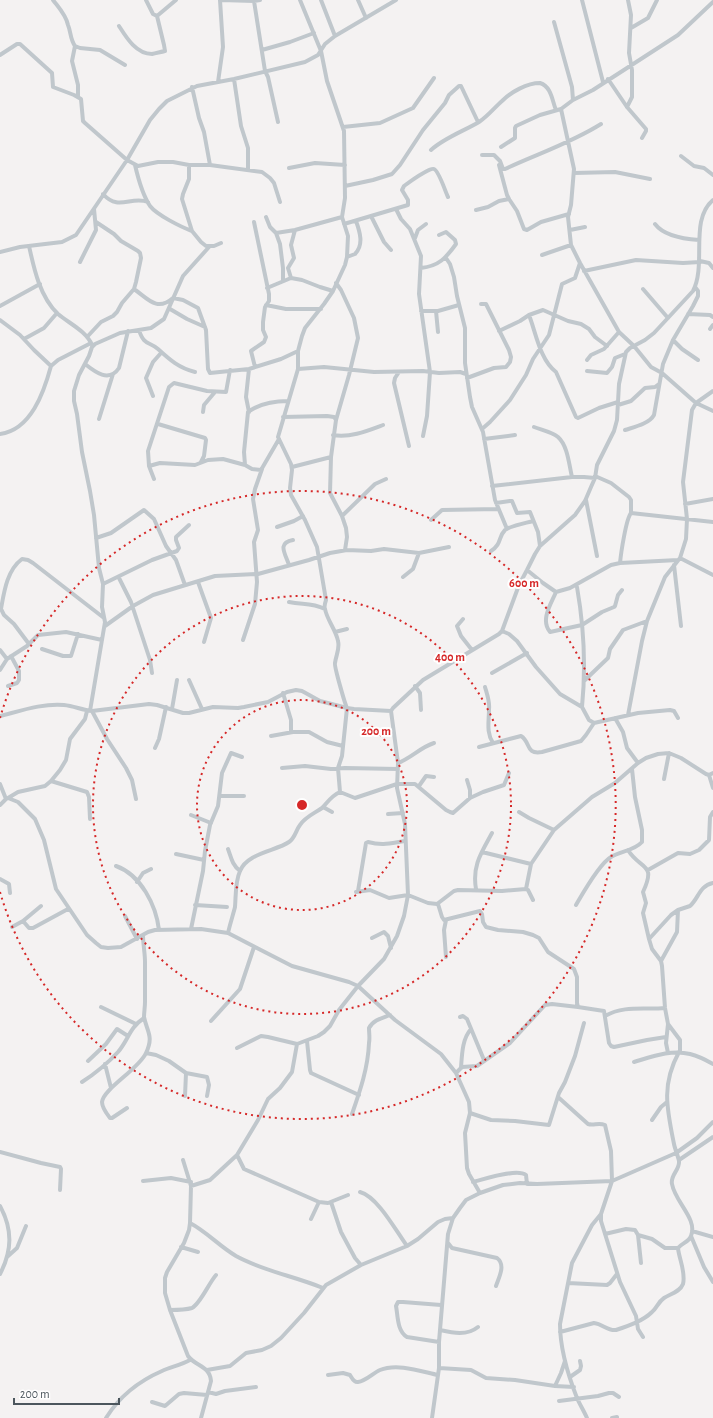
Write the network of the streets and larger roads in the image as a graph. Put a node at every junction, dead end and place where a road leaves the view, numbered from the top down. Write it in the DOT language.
graph roads {
  1 [pos="53,0"];
  2 [pos="146,0"];
  3 [pos="176,0"];
  4 [pos="221,0"];
  5 [pos="260,0"];
  6 [pos="300,0"];
  7 [pos="320,0"];
  8 [pos="358,0"];
  9 [pos="395,0"];
  10 [pos="582,0"];
  11 [pos="628,0"];
  12 [pos="657,0"];
  13 [pos="254,1"];
  14 [pos="713,2"];
  15 [pos="157,16"];
  16 [pos="366,18"];
  17 [pos="554,22"];
  18 [pos="119,26"];
  19 [pos="631,28"];
  20 [pos="314,33"];
  21 [pos="335,36"];
  22 [pos="75,46"];
  23 [pos="262,50"];
  24 [pos="321,51"];
  25 [pos="0,55"];
  26 [pos="125,65"];
  27 [pos="632,65"];
  28 [pos="265,71"];
  29 [pos="434,78"];
  30 [pos="234,79"];
  31 [pos="608,79"];
  32 [pos="218,82"];
  33 [pos="603,82"];
  34 [pos="192,87"];
  35 [pos="78,97"];
  36 [pos="574,100"];
  37 [pos="627,107"];
  38 [pos="558,110"];
  39 [pos="278,122"];
  40 [pos="478,122"];
  41 [pos="601,124"];
  42 [pos="343,127"];
  43 [pos="642,138"];
  44 [pos="568,142"];
  45 [pos="501,146"];
  46 [pos="431,150"];
  47 [pos="482,155"];
  48 [pos="681,156"];
  49 [pos="497,157"];
  50 [pos="127,160"];
  51 [pos="135,165"];
  52 [pos="189,165"];
  53 [pos="210,165"];
  54 [pos="345,165"];
  55 [pos="289,168"];
  56 [pos="248,170"];
  57 [pos="574,173"];
  58 [pos="713,175"];
  59 [pos="650,180"];
  60 [pos="345,186"];
  61 [pos="104,194"];
  62 [pos="448,197"];
  63 [pos="509,199"];
  64 [pos="713,200"];
  65 [pos="280,202"];
  66 [pos="149,203"];
  67 [pos="94,209"];
  68 [pos="396,209"];
  69 [pos="476,210"];
  70 [pos="568,214"];
  71 [pos="371,216"];
  72 [pos="266,217"];
  73 [pos="342,217"];
  74 [pos="356,221"];
  75 [pos="96,222"];
  76 [pos="254,222"];
  77 [pos="344,224"];
  78 [pos="426,224"];
  79 [pos="655,224"];
  80 [pos="585,227"];
  81 [pos="295,230"];
  82 [pos="570,230"];
  83 [pos="192,232"];
  84 [pos="276,233"];
  85 [pos="439,235"];
  86 [pos="415,239"];
  87 [pos="699,240"];
  88 [pos="221,243"];
  89 [pos="571,245"];
  90 [pos="29,246"];
  91 [pos="209,247"];
  92 [pos="391,250"];
  93 [pos="0,252"];
  94 [pos="542,255"];
  95 [pos="347,257"];
  96 [pos="446,258"];
  97 [pos="700,261"];
  98 [pos="80,262"];
  99 [pos="580,263"];
  100 [pos="421,268"];
  101 [pos="713,268"];
  102 [pos="584,271"];
  103 [pos="291,278"];
  104 [pos="283,281"];
  105 [pos="336,283"];
  106 [pos="40,284"];
  107 [pos="695,287"];
  108 [pos="267,288"];
  109 [pos="134,289"];
  110 [pos="642,289"];
  111 [pos="333,291"];
  112 [pos="173,298"];
  113 [pos="481,304"];
  114 [pos="266,305"];
  115 [pos="459,305"];
  116 [pos="0,306"];
  117 [pos="170,309"];
  118 [pos="321,309"];
  119 [pos="421,311"];
  120 [pos="436,311"];
  121 [pos="57,313"];
  122 [pos="688,314"];
  123 [pos="529,315"];
  124 [pos="554,315"];
  125 [pos="713,317"];
  126 [pos="668,318"];
  127 [pos="0,320"];
  128 [pos="205,327"];
  129 [pos="139,330"];
  130 [pos="128,331"];
  131 [pos="499,331"];
  132 [pos="438,332"];
  133 [pos="619,332"];
  134 [pos="87,337"];
  135 [pos="24,338"];
  136 [pos="673,340"];
  137 [pos="92,344"];
  138 [pos="607,346"];
  139 [pos="634,346"];
  140 [pos="540,349"];
  141 [pos="298,351"];
  142 [pos="161,353"];
  143 [pos="625,354"];
  144 [pos="587,360"];
  145 [pos="698,360"];
  146 [pos="85,364"];
  147 [pos="663,364"];
  148 [pos="51,366"];
  149 [pos="255,367"];
  150 [pos="654,368"];
  151 [pos="249,369"];
  152 [pos="298,369"];
  153 [pos="230,370"];
  154 [pos="350,370"];
  155 [pos="587,371"];
  156 [pos="195,372"];
  157 [pos="399,372"];
  158 [pos="430,372"];
  159 [pos="662,373"];
  160 [pos="113,374"];
  161 [pos="466,376"];
  162 [pos="659,384"];
  163 [pos="713,391"];
  164 [pos="215,392"];
  165 [pos="153,396"];
  166 [pos="288,402"];
  167 [pos="696,403"];
  168 [pos="618,404"];
  169 [pos="713,411"];
  170 [pos="203,412"];
  171 [pos="249,412"];
  172 [pos="283,417"];
  173 [pos="99,419"];
  174 [pos="336,420"];
  175 [pos="158,424"];
  176 [pos="383,425"];
  177 [pos="534,427"];
  178 [pos="482,429"];
  179 [pos="624,430"];
  180 [pos="0,434"];
  181 [pos="333,435"];
  182 [pos="515,435"];
  183 [pos="423,436"];
  184 [pos="279,439"];
  185 [pos="484,439"];
  186 [pos="408,446"];
  187 [pos="331,457"];
  188 [pos="201,462"];
  189 [pos="245,465"];
  190 [pos="149,466"];
  191 [pos="292,467"];
  192 [pos="262,469"];
  193 [pos="572,477"];
  194 [pos="595,477"];
  195 [pos="386,478"];
  196 [pos="154,479"];
  197 [pos="492,486"];
  198 [pos="713,499"];
  199 [pos="586,500"];
  200 [pos="496,503"];
  201 [pos="685,504"];
  202 [pos="498,510"];
  203 [pos="630,513"];
  204 [pos="303,516"];
  205 [pos="342,516"];
  206 [pos="687,519"];
  207 [pos="432,520"];
  208 [pos="533,521"];
  209 [pos="713,522"];
  210 [pos="189,525"];
  211 [pos="277,527"];
  212 [pos="507,529"];
  213 [pos="96,538"];
  214 [pos="293,540"];
  215 [pos="540,546"];
  216 [pos="449,547"];
  217 [pos="345,550"];
  218 [pos="491,551"];
  219 [pos="170,553"];
  220 [pos="419,553"];
  221 [pos="320,556"];
  222 [pos="597,556"];
  223 [pos="679,559"];
  224 [pos="620,563"];
  225 [pos="289,565"];
  226 [pos="674,565"];
  227 [pos="528,570"];
  228 [pos="258,574"];
  229 [pos="713,575"];
  230 [pos="404,577"];
  231 [pos="119,578"];
  232 [pos="198,582"];
  233 [pos="103,584"];
  234 [pos="185,584"];
  235 [pos="577,587"];
  236 [pos="622,590"];
  237 [pos="556,592"];
  238 [pos="289,602"];
  239 [pos="133,606"];
  240 [pos="325,609"];
  241 [pos="104,618"];
  242 [pos="463,619"];
  243 [pos="647,621"];
  244 [pos="582,625"];
  245 [pos="105,626"];
  246 [pos="681,626"];
  247 [pos="347,629"];
  248 [pos="502,631"];
  249 [pos="335,632"];
  250 [pos="78,634"];
  251 [pos="102,640"];
  252 [pos="243,640"];
  253 [pos="204,642"];
  254 [pos="29,644"];
  255 [pos="0,650"];
  256 [pos="42,650"];
  257 [pos="472,650"];
  258 [pos="526,653"];
  259 [pos="9,658"];
  260 [pos="0,670"];
  261 [pos="152,673"];
  262 [pos="492,673"];
  263 [pos="177,680"];
  264 [pos="189,680"];
  265 [pos="585,680"];
  266 [pos="8,686"];
  267 [pos="416,686"];
  268 [pos="485,687"];
  269 [pos="283,693"];
  270 [pos="166,707"];
  271 [pos="582,707"];
  272 [pos="347,708"];
  273 [pos="172,709"];
  274 [pos="202,709"];
  275 [pos="421,710"];
  276 [pos="90,711"];
  277 [pos="391,711"];
  278 [pos="628,715"];
  279 [pos="0,716"];
  280 [pos="615,718"];
  281 [pos="678,718"];
  282 [pos="594,723"];
  283 [pos="291,732"];
  284 [pos="271,736"];
  285 [pos="434,743"];
  286 [pos="493,743"];
  287 [pos="343,746"];
  288 [pos="155,748"];
  289 [pos="479,748"];
  290 [pos="669,754"];
  291 [pos="242,757"];
  292 [pos="638,763"];
  293 [pos="398,764"];
  294 [pos="282,768"];
  295 [pos="338,768"];
  296 [pos="398,769"];
  297 [pos="632,769"];
  298 [pos="509,773"];
  299 [pos="711,774"];
  300 [pos="434,777"];
  301 [pos="664,779"];
  302 [pos="466,780"];
  303 [pos="51,781"];
  304 [pos="0,784"];
  305 [pos="397,784"];
  306 [pos="419,786"];
  307 [pos="713,788"];
  308 [pos="340,792"];
  309 [pos="220,796"];
  310 [pos="244,796"];
  311 [pos="7,798"];
  312 [pos="470,798"];
  313 [pos="136,799"];
  314 [pos="0,805"];
  315 [pos="323,807"];
  316 [pos="332,812"];
  317 [pos="519,812"];
  318 [pos="713,812"];
  319 [pos="403,813"];
  320 [pos="388,814"];
  321 [pos="192,815"];
  322 [pos="90,818"];
  323 [pos="211,823"];
  324 [pos="554,830"];
  325 [pos="492,833"];
  326 [pos="406,842"];
  327 [pos="228,849"];
  328 [pos="628,850"];
  329 [pos="482,852"];
  330 [pos="176,854"];
  331 [pos="204,860"];
  332 [pos="531,864"];
  333 [pos="116,866"];
  334 [pos="151,869"];
  335 [pos="648,870"];
  336 [pos="240,871"];
  337 [pos="0,879"];
  338 [pos="137,882"];
  339 [pos="713,883"];
  340 [pos="476,889"];
  341 [pos="526,889"];
  342 [pos="10,894"];
  343 [pos="408,896"];
  344 [pos="533,900"];
  345 [pos="438,904"];
  346 [pos="196,905"];
  347 [pos="576,905"];
  348 [pos="41,906"];
  349 [pos="227,907"];
  350 [pos="68,909"];
  351 [pos="678,910"];
  352 [pos="125,916"];
  353 [pos="446,920"];
  354 [pos="23,921"];
  355 [pos="12,927"];
  356 [pos="191,929"];
  357 [pos="159,930"];
  358 [pos="228,933"];
  359 [pos="143,935"];
  360 [pos="372,938"];
  361 [pos="137,939"];
  362 [pos="649,939"];
  363 [pos="254,947"];
  364 [pos="391,949"];
  365 [pos="446,957"];
  366 [pos="661,961"];
  367 [pos="358,986"];
  368 [pos="101,1007"];
  369 [pos="578,1007"];
  370 [pos="665,1008"];
  371 [pos="390,1015"];
  372 [pos="605,1016"];
  373 [pos="460,1017"];
  374 [pos="144,1018"];
  375 [pos="211,1021"];
  376 [pos="584,1023"];
  377 [pos="136,1024"];
  378 [pos="668,1024"];
  379 [pos="471,1029"];
  380 [pos="128,1036"];
  381 [pos="666,1037"];
  382 [pos="307,1041"];
  383 [pos="296,1044"];
  384 [pos="237,1048"];
  385 [pos="680,1052"];
  386 [pos="146,1053"];
  387 [pos="668,1053"];
  388 [pos="484,1060"];
  389 [pos="88,1061"];
  390 [pos="634,1062"];
  391 [pos="105,1064"];
  392 [pos="713,1064"];
  393 [pos="461,1068"];
  394 [pos="186,1073"];
  395 [pos="456,1073"];
  396 [pos="82,1082"];
  397 [pos="111,1088"];
  398 [pos="185,1096"];
  399 [pos="206,1096"];
  400 [pos="359,1096"];
  401 [pos="558,1097"];
  402 [pos="667,1102"];
  403 [pos="127,1108"];
  404 [pos="470,1113"];
  405 [pos="352,1114"];
  406 [pos="652,1120"];
  407 [pos="713,1122"];
  408 [pos="713,1137"];
  409 [pos="0,1152"];
  410 [pos="676,1153"];
  411 [pos="237,1155"];
  412 [pos="183,1160"];
  413 [pos="679,1160"];
  414 [pos="143,1181"];
  415 [pos="612,1181"];
  416 [pos="473,1182"];
  417 [pos="191,1184"];
  418 [pos="526,1184"];
  419 [pos="60,1190"];
  420 [pos="360,1192"];
  421 [pos="480,1193"];
  422 [pos="348,1195"];
  423 [pos="319,1202"];
  424 [pos="331,1202"];
  425 [pos="0,1206"];
  426 [pos="601,1214"];
  427 [pos="453,1218"];
  428 [pos="311,1219"];
  429 [pos="190,1223"];
  430 [pos="26,1226"];
  431 [pos="605,1234"];
  432 [pos="692,1234"];
  433 [pos="638,1235"];
  434 [pos="713,1237"];
  435 [pos="448,1243"];
  436 [pos="406,1246"];
  437 [pos="181,1247"];
  438 [pos="678,1248"];
  439 [pos="198,1252"];
  440 [pos="7,1257"];
  441 [pos="641,1263"];
  442 [pos="361,1265"];
  443 [pos="2,1266"];
  444 [pos="0,1274"];
  445 [pos="617,1274"];
  446 [pos="216,1275"];
  447 [pos="713,1282"];
  448 [pos="568,1283"];
  449 [pos="496,1286"];
  450 [pos="323,1288"];
  451 [pos="441,1305"];
  452 [pos="170,1310"];
  453 [pos="637,1322"];
  454 [pos="478,1327"];
  455 [pos="440,1330"];
  456 [pos="560,1332"];
  457 [pos="643,1337"];
  458 [pos="439,1342"];
  459 [pos="190,1360"];
  460 [pos="565,1360"];
  461 [pos="580,1362"];
  462 [pos="439,1368"];
  463 [pos="207,1370"];
  464 [pos="328,1375"];
  465 [pos="438,1375"];
  466 [pos="570,1376"];
  467 [pos="554,1386"];
  468 [pos="256,1387"];
  469 [pos="574,1387"];
  470 [pos="208,1394"];
  471 [pos="619,1397"];
  472 [pos="577,1398"];
  473 [pos="559,1401"];
  474 [pos="152,1402"];
  475 [pos="617,1417"];
  476 [pos="106,1418"];
  477 [pos="201,1418"];
  478 [pos="432,1418"];
  479 [pos="587,1418"];
  480 [pos="612,1418"];
  1 -- 22 [label="street"];
  2 -- 15 [label="street"];
  3 -- 15 [label="street"];
  4 -- 13 [label="street"];
  4 -- 32 [label="street"];
  5 -- 13 [label="street"];
  6 -- 20 [label="street"];
  7 -- 21 [label="street"];
  8 -- 16 [label="street"];
  9 -- 16 [label="street"];
  10 -- 33 [label="street"];
  11 -- 19 [label="street"];
  12 -- 19 [label="street"];
  13 -- 23 [label="street"];
  14 -- 27 [label="street"];
  15 -- 18 [label="street"];
  16 -- 21 [label="street"];
  17 -- 36 [label="street"];
  19 -- 27 [label="street"];
  20 -- 23 [label="street"];
  20 -- 24 [label="street"];
  21 -- 24 [label="street"];
  22 -- 26 [label="street"];
  22 -- 35 [label="street"];
  23 -- 28 [label="street"];
  24 -- 28 [label="street"];
  24 -- 42 [label="street"];
  25 -- 35 [label="street"];
  27 -- 31 [label="street"];
  27 -- 37 [label="street"];
  28 -- 30 [label="street"];
  28 -- 39 [label="street"];
  29 -- 42 [label="street"];
  30 -- 32 [label="street"];
  30 -- 56 [label="street"];
  31 -- 33 [label="street"];
  31 -- 37 [label="street"];
  32 -- 34 [label="street"];
  33 -- 36 [label="street"];
  34 -- 50 [label="street"];
  34 -- 53 [label="street"];
  35 -- 50 [label="street"];
  36 -- 38 [label="street"];
  37 -- 43 [label="street"];
  38 -- 40 [label="street"];
  38 -- 44 [label="street"];
  38 -- 45 [label="street"];
  40 -- 46 [label="street"];
  40 -- 60 [label="street"];
  41 -- 44 [label="street"];
  42 -- 54 [label="street"];
  44 -- 49 [label="street"];
  44 -- 57 [label="street"];
  47 -- 49 [label="street"];
  48 -- 58 [label="street"];
  49 -- 63 [label="street"];
  50 -- 51 [label="street"];
  50 -- 61 [label="street"];
  51 -- 52 [label="street"];
  51 -- 66 [label="street"];
  52 -- 53 [label="street"];
  52 -- 83 [label="street"];
  53 -- 56 [label="street"];
  54 -- 55 [label="street"];
  54 -- 60 [label="street"];
  56 -- 65 [label="street"];
  57 -- 59 [label="street"];
  57 -- 70 [label="street"];
  60 -- 73 [label="street"];
  61 -- 66 [label="street"];
  61 -- 67 [label="street"];
  62 -- 68 [label="street"];
  63 -- 69 [label="street"];
  63 -- 70 [label="street"];
  64 -- 87 [label="street"];
  66 -- 83 [label="street"];
  67 -- 75 [label="street"];
  67 -- 90 [label="street"];
  68 -- 71 [label="street"];
  68 -- 86 [label="street"];
  70 -- 82 [label="street"];
  71 -- 74 [label="street"];
  71 -- 92 [label="street"];
  72 -- 84 [label="street"];
  73 -- 77 [label="street"];
  73 -- 81 [label="street"];
  74 -- 77 [label="street"];
  74 -- 95 [label="street"];
  75 -- 98 [label="street"];
  75 -- 109 [label="street"];
  76 -- 108 [label="street"];
  77 -- 95 [label="street"];
  78 -- 86 [label="street"];
  79 -- 87 [label="street"];
  80 -- 82 [label="street"];
  81 -- 84 [label="street"];
  81 -- 103 [label="street"];
  82 -- 89 [label="street"];
  83 -- 91 [label="street"];
  84 -- 104 [label="street"];
  85 -- 96 [label="street"];
  86 -- 100 [label="street"];
  87 -- 97 [label="street"];
  88 -- 91 [label="street"];
  89 -- 94 [label="street"];
  89 -- 99 [label="street"];
  90 -- 93 [label="street"];
  90 -- 106 [label="street"];
  91 -- 112 [label="street"];
  95 -- 105 [label="street"];
  96 -- 100 [label="street"];
  96 -- 115 [label="street"];
  97 -- 101 [label="street"];
  97 -- 102 [label="street"];
  97 -- 107 [label="street"];
  99 -- 102 [label="street"];
  99 -- 124 [label="street"];
  100 -- 119 [label="street"];
  102 -- 133 [label="street"];
  103 -- 104 [label="street"];
  103 -- 111 [label="street"];
  104 -- 108 [label="street"];
  105 -- 111 [label="street"];
  105 -- 154 [label="street"];
  106 -- 116 [label="street"];
  106 -- 121 [label="street"];
  107 -- 122 [label="street"];
  107 -- 126 [label="street"];
  108 -- 114 [label="street"];
  109 -- 112 [label="street"];
  109 -- 134 [label="street"];
  110 -- 126 [label="street"];
  111 -- 118 [label="street"];
  112 -- 117 [label="street"];
  112 -- 128 [label="street"];
  113 -- 131 [label="street"];
  114 -- 118 [label="street"];
  114 -- 149 [label="street"];
  115 -- 120 [label="street"];
  115 -- 161 [label="street"];
  117 -- 128 [label="street"];
  117 -- 129 [label="street"];
  118 -- 141 [label="street"];
  119 -- 120 [label="street"];
  119 -- 158 [label="street"];
  120 -- 132 [label="street"];
  121 -- 134 [label="street"];
  121 -- 135 [label="street"];
  122 -- 125 [label="street"];
  122 -- 136 [label="street"];
  123 -- 124 [label="street"];
  123 -- 131 [label="street"];
  123 -- 140 [label="street"];
  124 -- 138 [label="street"];
  124 -- 140 [label="street"];
  126 -- 139 [label="street"];
  127 -- 135 [label="street"];
  128 -- 153 [label="street"];
  129 -- 130 [label="street"];
  129 -- 142 [label="street"];
  130 -- 137 [label="street"];
  130 -- 160 [label="street"];
  131 -- 161 [label="street"];
  133 -- 138 [label="street"];
  133 -- 139 [label="street"];
  134 -- 137 [label="street"];
  135 -- 148 [label="street"];
  136 -- 145 [label="street"];
  136 -- 147 [label="street"];
  137 -- 146 [label="street"];
  137 -- 148 [label="street"];
  138 -- 144 [label="street"];
  139 -- 143 [label="street"];
  139 -- 150 [label="street"];
  140 -- 168 [label="street"];
  140 -- 178 [label="street"];
  141 -- 149 [label="street"];
  141 -- 152 [label="street"];
  142 -- 156 [label="street"];
  142 -- 165 [label="street"];
  143 -- 155 [label="street"];
  143 -- 168 [label="street"];
  146 -- 160 [label="street"];
  146 -- 213 [label="street"];
  147 -- 150 [label="street"];
  147 -- 159 [label="street"];
  148 -- 180 [label="street"];
  149 -- 151 [label="street"];
  150 -- 159 [label="street"];
  151 -- 153 [label="street"];
  151 -- 171 [label="street"];
  152 -- 154 [label="street"];
  152 -- 166 [label="street"];
  153 -- 164 [label="street"];
  154 -- 157 [label="street"];
  154 -- 174 [label="street"];
  157 -- 158 [label="street"];
  157 -- 186 [label="street"];
  158 -- 161 [label="street"];
  158 -- 183 [label="street"];
  159 -- 162 [label="street"];
  159 -- 167 [label="street"];
  160 -- 173 [label="street"];
  161 -- 178 [label="street"];
  162 -- 168 [label="street"];
  162 -- 179 [label="street"];
  163 -- 167 [label="street"];
  164 -- 170 [label="street"];
  164 -- 175 [label="street"];
  166 -- 171 [label="street"];
  166 -- 172 [label="street"];
  167 -- 169 [label="street"];
  167 -- 201 [label="street"];
  168 -- 194 [label="street"];
  171 -- 189 [label="street"];
  172 -- 174 [label="street"];
  172 -- 184 [label="street"];
  174 -- 181 [label="street"];
  175 -- 188 [label="street"];
  175 -- 190 [label="street"];
  176 -- 181 [label="street"];
  177 -- 193 [label="street"];
  178 -- 185 [label="street"];
  181 -- 187 [label="street"];
  182 -- 185 [label="street"];
  184 -- 191 [label="street"];
  184 -- 192 [label="street"];
  185 -- 197 [label="street"];
  187 -- 191 [label="street"];
  187 -- 205 [label="street"];
  188 -- 189 [label="street"];
  188 -- 190 [label="street"];
  189 -- 192 [label="street"];
  190 -- 196 [label="street"];
  191 -- 204 [label="street"];
  192 -- 228 [label="street"];
  193 -- 194 [label="street"];
  193 -- 197 [label="street"];
  194 -- 199 [label="street"];
  194 -- 203 [label="street"];
  195 -- 205 [label="street"];
  197 -- 200 [label="street"];
  198 -- 201 [label="street"];
  199 -- 215 [label="street"];
  199 -- 222 [label="street"];
  200 -- 202 [label="street"];
  200 -- 208 [label="street"];
  201 -- 206 [label="street"];
  202 -- 207 [label="street"];
  202 -- 212 [label="street"];
  203 -- 206 [label="street"];
  203 -- 224 [label="street"];
  204 -- 211 [label="street"];
  204 -- 221 [label="street"];
  205 -- 217 [label="street"];
  206 -- 209 [label="street"];
  206 -- 223 [label="street"];
  208 -- 212 [label="street"];
  208 -- 215 [label="street"];
  210 -- 219 [label="street"];
  212 -- 218 [label="street"];
  213 -- 219 [label="street"];
  213 -- 233 [label="street"];
  214 -- 225 [label="street"];
  215 -- 227 [label="street"];
  216 -- 220 [label="street"];
  217 -- 220 [label="street"];
  217 -- 221 [label="street"];
  219 -- 231 [label="street"];
  219 -- 234 [label="street"];
  220 -- 230 [label="street"];
  221 -- 225 [label="street"];
  221 -- 240 [label="street"];
  223 -- 224 [label="street"];
  223 -- 226 [label="street"];
  223 -- 229 [label="street"];
  224 -- 237 [label="street"];
  225 -- 228 [label="street"];
  226 -- 243 [label="street"];
  226 -- 246 [label="street"];
  227 -- 237 [label="street"];
  227 -- 248 [label="street"];
  228 -- 232 [label="street"];
  228 -- 252 [label="street"];
  231 -- 233 [label="street"];
  231 -- 239 [label="street"];
  232 -- 234 [label="street"];
  232 -- 253 [label="street"];
  233 -- 241 [label="street"];
  234 -- 239 [label="street"];
  235 -- 244 [label="street"];
  236 -- 244 [label="street"];
  237 -- 244 [label="street"];
  238 -- 240 [label="street"];
  239 -- 245 [label="street"];
  239 -- 261 [label="street"];
  240 -- 249 [label="street"];
  241 -- 245 [label="street"];
  241 -- 254 [label="street"];
  242 -- 257 [label="street"];
  243 -- 265 [label="street"];
  243 -- 278 [label="street"];
  244 -- 265 [label="street"];
  245 -- 251 [label="street"];
  247 -- 249 [label="street"];
  248 -- 257 [label="street"];
  248 -- 258 [label="street"];
  249 -- 272 [label="street"];
  250 -- 251 [label="street"];
  250 -- 254 [label="street"];
  250 -- 256 [label="street"];
  251 -- 276 [label="street"];
  254 -- 259 [label="street"];
  255 -- 259 [label="street"];
  257 -- 267 [label="street"];
  258 -- 262 [label="street"];
  258 -- 271 [label="street"];
  259 -- 260 [label="street"];
  259 -- 266 [label="street"];
  263 -- 273 [label="street"];
  264 -- 274 [label="street"];
  265 -- 271 [label="street"];
  267 -- 275 [label="street"];
  267 -- 277 [label="street"];
  268 -- 286 [label="street"];
  269 -- 272 [label="street"];
  269 -- 274 [label="street"];
  269 -- 283 [label="street"];
  270 -- 273 [label="street"];
  270 -- 276 [label="street"];
  270 -- 288 [label="street"];
  271 -- 282 [label="street"];
  272 -- 277 [label="street"];
  272 -- 287 [label="street"];
  273 -- 274 [label="street"];
  276 -- 279 [label="street"];
  276 -- 303 [label="street"];
  276 -- 313 [label="street"];
  277 -- 293 [label="street"];
  278 -- 280 [label="street"];
  278 -- 281 [label="street"];
  280 -- 282 [label="street"];
  280 -- 292 [label="street"];
  282 -- 286 [label="street"];
  283 -- 284 [label="street"];
  283 -- 287 [label="street"];
  285 -- 293 [label="street"];
  286 -- 289 [label="street"];
  287 -- 295 [label="street"];
  290 -- 292 [label="street"];
  290 -- 299 [label="street"];
  290 -- 301 [label="street"];
  291 -- 309 [label="street"];
  292 -- 297 [label="street"];
  293 -- 296 [label="street"];
  294 -- 295 [label="street"];
  295 -- 296 [label="street"];
  295 -- 308 [label="street"];
  296 -- 305 [label="street"];
  297 -- 324 [label="street"];
  297 -- 328 [label="street"];
  298 -- 312 [label="street"];
  299 -- 307 [label="street"];
  300 -- 306 [label="street"];
  302 -- 312 [label="street"];
  303 -- 311 [label="street"];
  303 -- 322 [label="street"];
  304 -- 311 [label="street"];
  305 -- 306 [label="street"];
  305 -- 308 [label="street"];
  305 -- 319 [label="street"];
  306 -- 312 [label="street"];
  308 -- 315 [label="street"];
  309 -- 310 [label="street"];
  309 -- 323 [label="street"];
  311 -- 314 [label="street"];
  311 -- 350 [label="street"];
  315 -- 316 [label="street"];
  315 -- 336 [label="street"];
  317 -- 324 [label="street"];
  318 -- 335 [label="street"];
  319 -- 320 [label="street"];
  319 -- 326 [label="street"];
  321 -- 323 [label="street"];
  323 -- 331 [label="street"];
  324 -- 332 [label="street"];
  325 -- 329 [label="street"];
  326 -- 343 [label="street"];
  326 -- 343 [label="street"];
  327 -- 336 [label="street"];
  328 -- 335 [label="street"];
  328 -- 347 [label="street"];
  329 -- 332 [label="street"];
  329 -- 340 [label="street"];
  330 -- 331 [label="street"];
  331 -- 346 [label="street"];
  332 -- 341 [label="street"];
  333 -- 338 [label="street"];
  334 -- 338 [label="street"];
  335 -- 362 [label="street"];
  336 -- 358 [label="street"];
  337 -- 342 [label="street"];
  338 -- 357 [label="street"];
  339 -- 351 [label="street"];
  340 -- 341 [label="street"];
  340 -- 345 [label="street"];
  341 -- 344 [label="street"];
  343 -- 345 [label="street"];
  343 -- 364 [label="street"];
  345 -- 353 [label="street"];
  346 -- 349 [label="street"];
  346 -- 356 [label="street"];
  348 -- 354 [label="street"];
  350 -- 354 [label="street"];
  350 -- 361 [label="street"];
  351 -- 362 [label="street"];
  351 -- 366 [label="street"];
  352 -- 361 [label="street"];
  353 -- 365 [label="street"];
  353 -- 369 [label="street"];
  354 -- 355 [label="street"];
  356 -- 357 [label="street"];
  356 -- 358 [label="street"];
  357 -- 359 [label="street"];
  358 -- 363 [label="street"];
  359 -- 361 [label="street"];
  359 -- 374 [label="street"];
  360 -- 364 [label="street"];
  362 -- 366 [label="street"];
  363 -- 367 [label="street"];
  363 -- 375 [label="street"];
  364 -- 367 [label="street"];
  366 -- 370 [label="street"];
  367 -- 371 [label="street"];
  367 -- 382 [label="street"];
  368 -- 377 [label="street"];
  369 -- 372 [label="street"];
  369 -- 388 [label="street"];
  370 -- 372 [label="street"];
  370 -- 378 [label="street"];
  371 -- 395 [label="street"];
  371 -- 400 [label="street"];
  372 -- 381 [label="street"];
  373 -- 379 [label="street"];
  374 -- 377 [label="street"];
  374 -- 386 [label="street"];
  376 -- 401 [label="street"];
  377 -- 380 [label="street"];
  378 -- 381 [label="street"];
  378 -- 385 [label="street"];
  379 -- 388 [label="street"];
  379 -- 393 [label="street"];
  380 -- 389 [label="street"];
  380 -- 391 [label="street"];
  381 -- 387 [label="street"];
  382 -- 383 [label="street"];
  382 -- 400 [label="street"];
  383 -- 384 [label="street"];
  383 -- 411 [label="street"];
  385 -- 387 [label="street"];
  385 -- 392 [label="street"];
  385 -- 402 [label="street"];
  386 -- 394 [label="street"];
  386 -- 397 [label="street"];
  387 -- 390 [label="street"];
  388 -- 393 [label="street"];
  391 -- 396 [label="street"];
  391 -- 397 [label="street"];
  393 -- 395 [label="street"];
  394 -- 398 [label="street"];
  394 -- 399 [label="street"];
  395 -- 404 [label="street"];
  397 -- 403 [label="street"];
  400 -- 405 [label="street"];
  401 -- 404 [label="street"];
  401 -- 415 [label="street"];
  402 -- 406 [label="street"];
  402 -- 410 [label="street"];
  404 -- 416 [label="street"];
  407 -- 410 [label="street"];
  408 -- 413 [label="street"];
  409 -- 419 [label="street"];
  410 -- 413 [label="street"];
  410 -- 415 [label="street"];
  411 -- 417 [label="street"];
  411 -- 423 [label="street"];
  412 -- 417 [label="street"];
  413 -- 432 [label="street"];
  414 -- 417 [label="street"];
  415 -- 418 [label="street"];
  415 -- 426 [label="street"];
  416 -- 418 [label="street"];
  416 -- 421 [label="street"];
  417 -- 429 [label="street"];
  418 -- 421 [label="street"];
  420 -- 436 [label="street"];
  421 -- 427 [label="street"];
  422 -- 424 [label="street"];
  423 -- 424 [label="street"];
  423 -- 428 [label="street"];
  424 -- 442 [label="street"];
  425 -- 440 [label="street"];
  426 -- 431 [label="street"];
  426 -- 448 [label="street"];
  427 -- 435 [label="street"];
  427 -- 436 [label="street"];
  429 -- 437 [label="street"];
  429 -- 450 [label="street"];
  430 -- 440 [label="street"];
  431 -- 433 [label="street"];
  431 -- 445 [label="street"];
  432 -- 434 [label="street"];
  432 -- 438 [label="street"];
  432 -- 447 [label="street"];
  433 -- 438 [label="street"];
  433 -- 441 [label="street"];
  435 -- 449 [label="street"];
  435 -- 451 [label="street"];
  436 -- 442 [label="street"];
  437 -- 439 [label="street"];
  437 -- 452 [label="street"];
  438 -- 453 [label="street"];
  440 -- 443 [label="street"];
  442 -- 450 [label="street"];
  443 -- 444 [label="street"];
  445 -- 448 [label="street"];
  445 -- 453 [label="street"];
  446 -- 452 [label="street"];
  448 -- 456 [label="street"];
  450 -- 463 [label="street"];
  451 -- 455 [label="street"];
  451 -- 458 [label="street"];
  452 -- 459 [label="street"];
  453 -- 456 [label="street"];
  453 -- 457 [label="street"];
  454 -- 455 [label="street"];
  455 -- 458 [label="street"];
  456 -- 460 [label="street"];
  458 -- 462 [label="street"];
  459 -- 463 [label="street"];
  459 -- 476 [label="street"];
  460 -- 466 [label="street"];
  460 -- 467 [label="street"];
  461 -- 466 [label="street"];
  462 -- 465 [label="street"];
  462 -- 467 [label="street"];
  463 -- 470 [label="street"];
  464 -- 465 [label="street"];
  465 -- 478 [label="street"];
  466 -- 469 [label="street"];
  467 -- 469 [label="street"];
  468 -- 470 [label="street"];
  469 -- 472 [label="street"];
  470 -- 474 [label="street"];
  470 -- 477 [label="street"];
  471 -- 472 [label="street"];
  472 -- 473 [label="street"];
  472 -- 479 [label="street"];
  475 -- 480 [label="street"];
}
